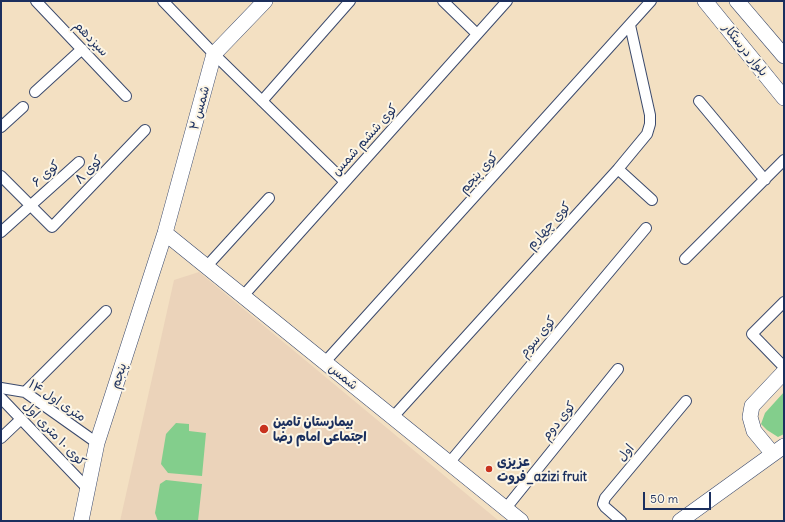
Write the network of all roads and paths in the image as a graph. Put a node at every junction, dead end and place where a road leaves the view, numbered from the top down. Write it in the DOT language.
graph roads {
  1 [pos="36,1"];
  2 [pos="265,1"];
  3 [pos="350,1"];
  4 [pos="443,1"];
  5 [pos="507,1"];
  6 [pos="651,1"];
  7 [pos="705,1"];
  8 [pos="738,1"];
  9 [pos="168,2"];
  10 [pos="630,25"];
  11 [pos="477,34"];
  12 [pos="82,49"];
  13 [pos="214,54"];
  14 [pos="784,56"];
  15 [pos="35,92"];
  16 [pos="126,96"];
  17 [pos="784,98"];
  18 [pos="262,101"];
  19 [pos="699,101"];
  20 [pos="23,107"];
  21 [pos="1,127"];
  22 [pos="145,130"];
  23 [pos="784,160"];
  24 [pos="79,162"];
  25 [pos="618,170"];
  26 [pos="1,176"];
  27 [pos="765,180"];
  28 [pos="345,182"];
  29 [pos="269,198"];
  30 [pos="652,200"];
  31 [pos="30,206"];
  32 [pos="646,228"];
  33 [pos="1,232"];
  34 [pos="165,233"];
  35 [pos="685,259"];
  36 [pos="207,266"];
  37 [pos="243,296"];
  38 [pos="784,302"];
  39 [pos="106,311"];
  40 [pos="325,362"];
  41 [pos="784,367"];
  42 [pos="618,369"];
  43 [pos="784,372"];
  44 [pos="1,388"];
  45 [pos="25,392"];
  46 [pos="1,398"];
  47 [pos="686,401"];
  48 [pos="393,418"];
  49 [pos="21,420"];
  50 [pos="1,438"];
  51 [pos="97,443"];
  52 [pos="778,450"];
  53 [pos="449,463"];
  54 [pos="87,488"];
  55 [pos="506,508"];
  56 [pos="81,521"];
  57 [pos="521,521"];
  58 [pos="621,521"];
  59 [pos="680,521"];
  1 -- 12 [label="street, سیزدهم"];
  2 -- 13 [label="street, شمس ۲"];
  3 -- 18 [label="street"];
  4 -- 11 [label="street"];
  5 -- 11 [label="street, کوی ششم شمس"];
  6 -- 10 [label="street, کوی پنجم"];
  7 -- 17 [label="street, بلوار درستکار"];
  8 -- 14 [label="street, بلوار درستکار"];
  9 -- 13 [label="street"];
  10 -- 25 [label="street, کوی چهارم"];
  10 -- 40 [label="street, کوی پنجم"];
  11 -- 28 [label="street, کوی ششم شمس"];
  12 -- 15 [label="street"];
  12 -- 16 [label="street, سیزدهم"];
  13 -- 18 [label="street"];
  13 -- 34 [label="street, شمس ۲"];
  18 -- 28 [label="street"];
  19 -- 27 [label="street"];
  20 -- 21 [label="street"];
  22 -- 31 [label="street, کوی ۸"];
  23 -- 27 [label="street"];
  24 -- 31 [label="street, کوی ۶"];
  25 -- 30 [label="street"];
  25 -- 48 [label="street, کوی چهارم"];
  26 -- 31 [label="street"];
  27 -- 35 [label="street"];
  28 -- 37 [label="street, کوی ششم شمس"];
  29 -- 36 [label="street"];
  31 -- 33 [label="street, کوی ۶"];
  32 -- 53 [label="street, کوی سوم"];
  34 -- 36 [label="street, شمس"];
  34 -- 51 [label="street, پنجم"];
  36 -- 37 [label="street, شمس"];
  37 -- 40 [label="street, شمس"];
  38 -- 41 [label="street"];
  39 -- 45 [label="street"];
  40 -- 48 [label="street, شمس"];
  42 -- 55 [label="street, کوی دوم"];
  43 -- 52 [label="street"];
  44 -- 45 [label="street, ۱۴ متری اول"];
  45 -- 51 [label="street, ۱۴ متری اول"];
  46 -- 49 [label="street, کوی ۱۰ متری اول"];
  47 -- 58 [label="street, اول"];
  48 -- 53 [label="street, شمس"];
  49 -- 50 [label="street"];
  49 -- 54 [label="street, کوی ۱۰ متری اول"];
  51 -- 54 [label="street, پنجم"];
  52 -- 59 [label="street"];
  53 -- 55 [label="street, شمس"];
  54 -- 56 [label="street, پنجم"];
  55 -- 57 [label="street, شمس"];
}
